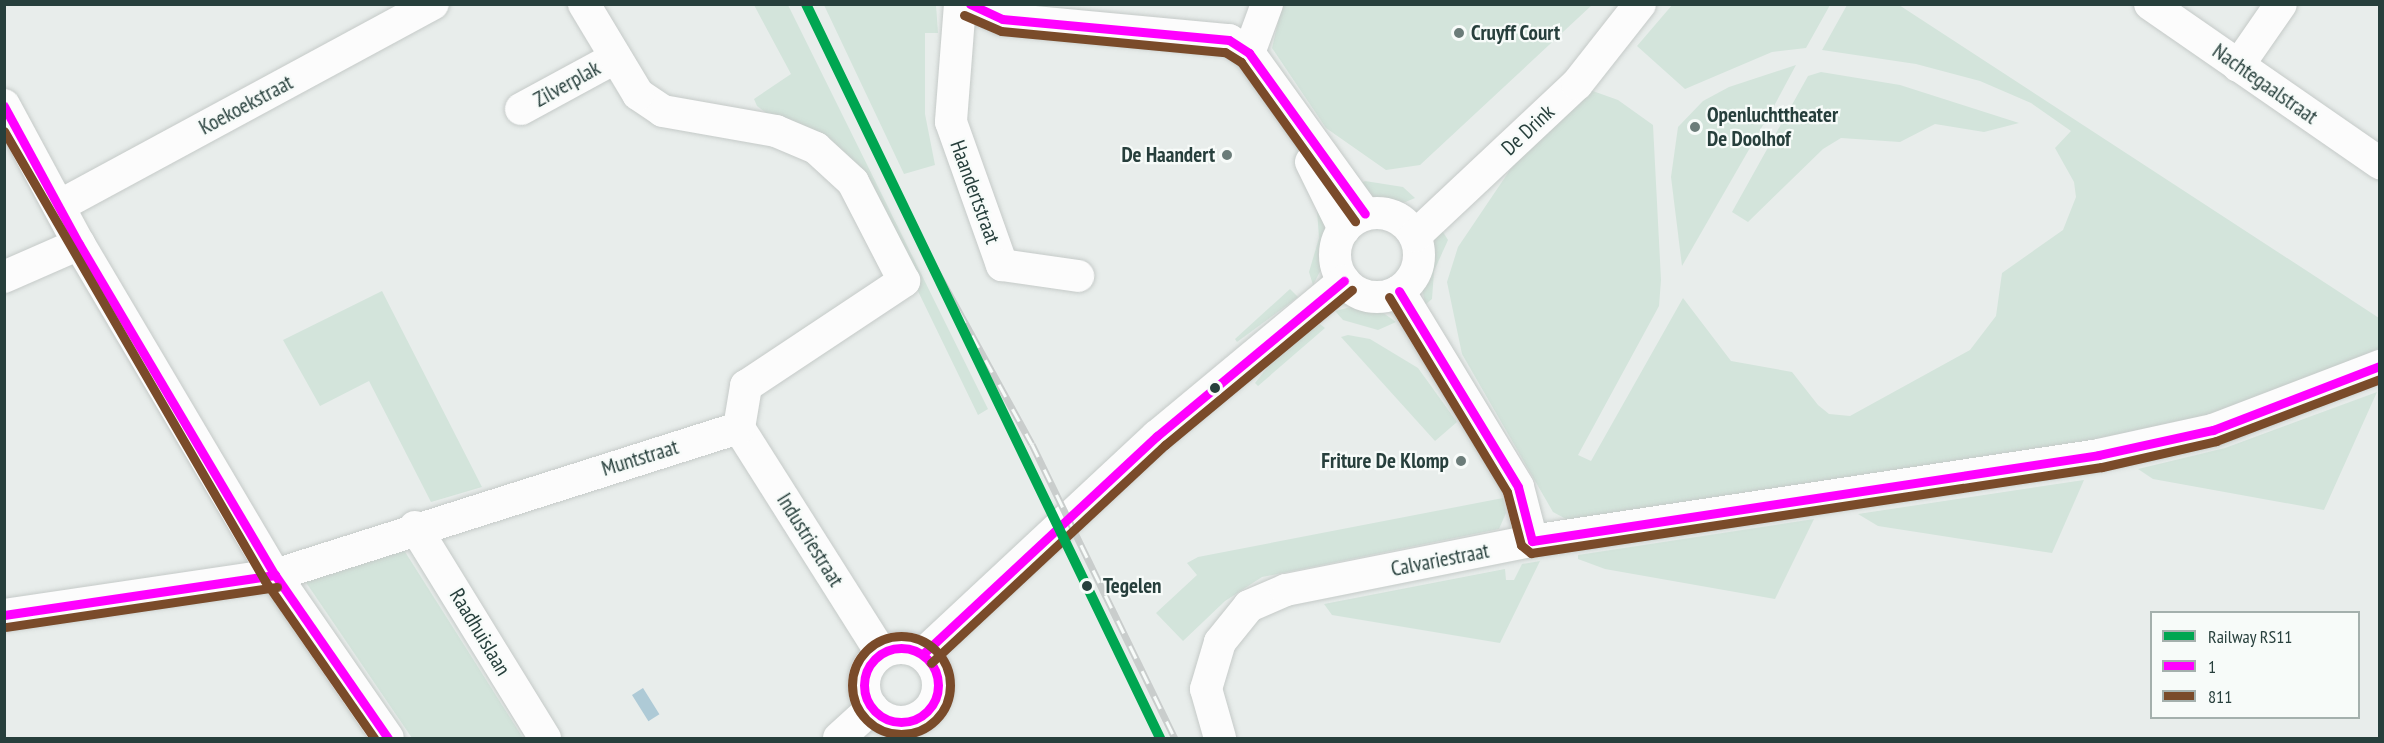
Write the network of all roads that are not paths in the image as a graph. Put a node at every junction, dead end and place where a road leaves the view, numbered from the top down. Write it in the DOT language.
graph roads {
  1 [pos="433,4"];
  2 [pos="584,4"];
  3 [pos="960,4"];
  4 [pos="969,4"];
  5 [pos="1266,4"];
  6 [pos="2150,4"];
  7 [pos="2281,4"];
  8 [pos="1635,10"];
  9 [pos="1249,53"];
  10 [pos="613,59"];
  11 [pos="2238,66"];
  12 [pos="4,105"];
  13 [pos="521,109"];
  14 [pos="2379,163"];
  15 [pos="58,206"];
  16 [pos="1354,222"];
  17 [pos="1408,228"];
  18 [pos="79,244"];
  19 [pos="1078,276"];
  20 [pos="4,277"];
  21 [pos="1344,281"];
  22 [pos="1399,291"];
  23 [pos="2379,366"];
  24 [pos="739,428"];
  25 [pos="415,526"];
  26 [pos="1532,542"];
  27 [pos="275,575"];
  28 [pos="4,615"];
  29 [pos="881,652"];
  30 [pos="923,654"];
  31 [pos="872,708"];
  32 [pos="928,727"];
  33 [pos="388,738"];
  34 [pos="545,738"];
  35 [pos="838,738"];
  36 [pos="1220,738"];
  1 -- 15 [label="street, Koekoekstraat"];
  2 -- 10 [label="street, Zilverplak"];
  3 -- 19 [label="street, Haandertstraat"];
  4 -- 9 [label="street"];
  5 -- 9 [label="street"];
  6 -- 11 [label="street, Nachtegaalstraat"];
  7 -- 11 [label="street"];
  8 -- 17 [label="street, De Drink"];
  9 -- 16 [label="street"];
  10 -- 13 [label="street, Zilverplak"];
  10 -- 24 [label="street, Zilverplak"];
  11 -- 14 [label="street, Nachtegaalstraat"];
  12 -- 15 [label="street"];
  15 -- 18 [label="street"];
  16 -- 17 [label="street"];
  16 -- 21 [label="street"];
  17 -- 22 [label="street"];
  18 -- 20 [label="street"];
  18 -- 27 [label="street"];
  21 -- 22 [label="street"];
  21 -- 30 [label="street"];
  22 -- 26 [label="street"];
  23 -- 26 [label="street, Calvariestraat"];
  24 -- 25 [label="street, Muntstraat"];
  24 -- 29 [label="street, Industriestraat"];
  25 -- 27 [label="street, Muntstraat"];
  25 -- 34 [label="street, Raadhuislaan"];
  26 -- 36 [label="street, Calvariestraat"];
  27 -- 28 [label="street, Muntstraat"];
  27 -- 33 [label="street"];
  29 -- 30 [label="street"];
  29 -- 31 [label="street"];
  30 -- 32 [label="street"];
  31 -- 32 [label="street"];
  31 -- 35 [label="street"];
}
